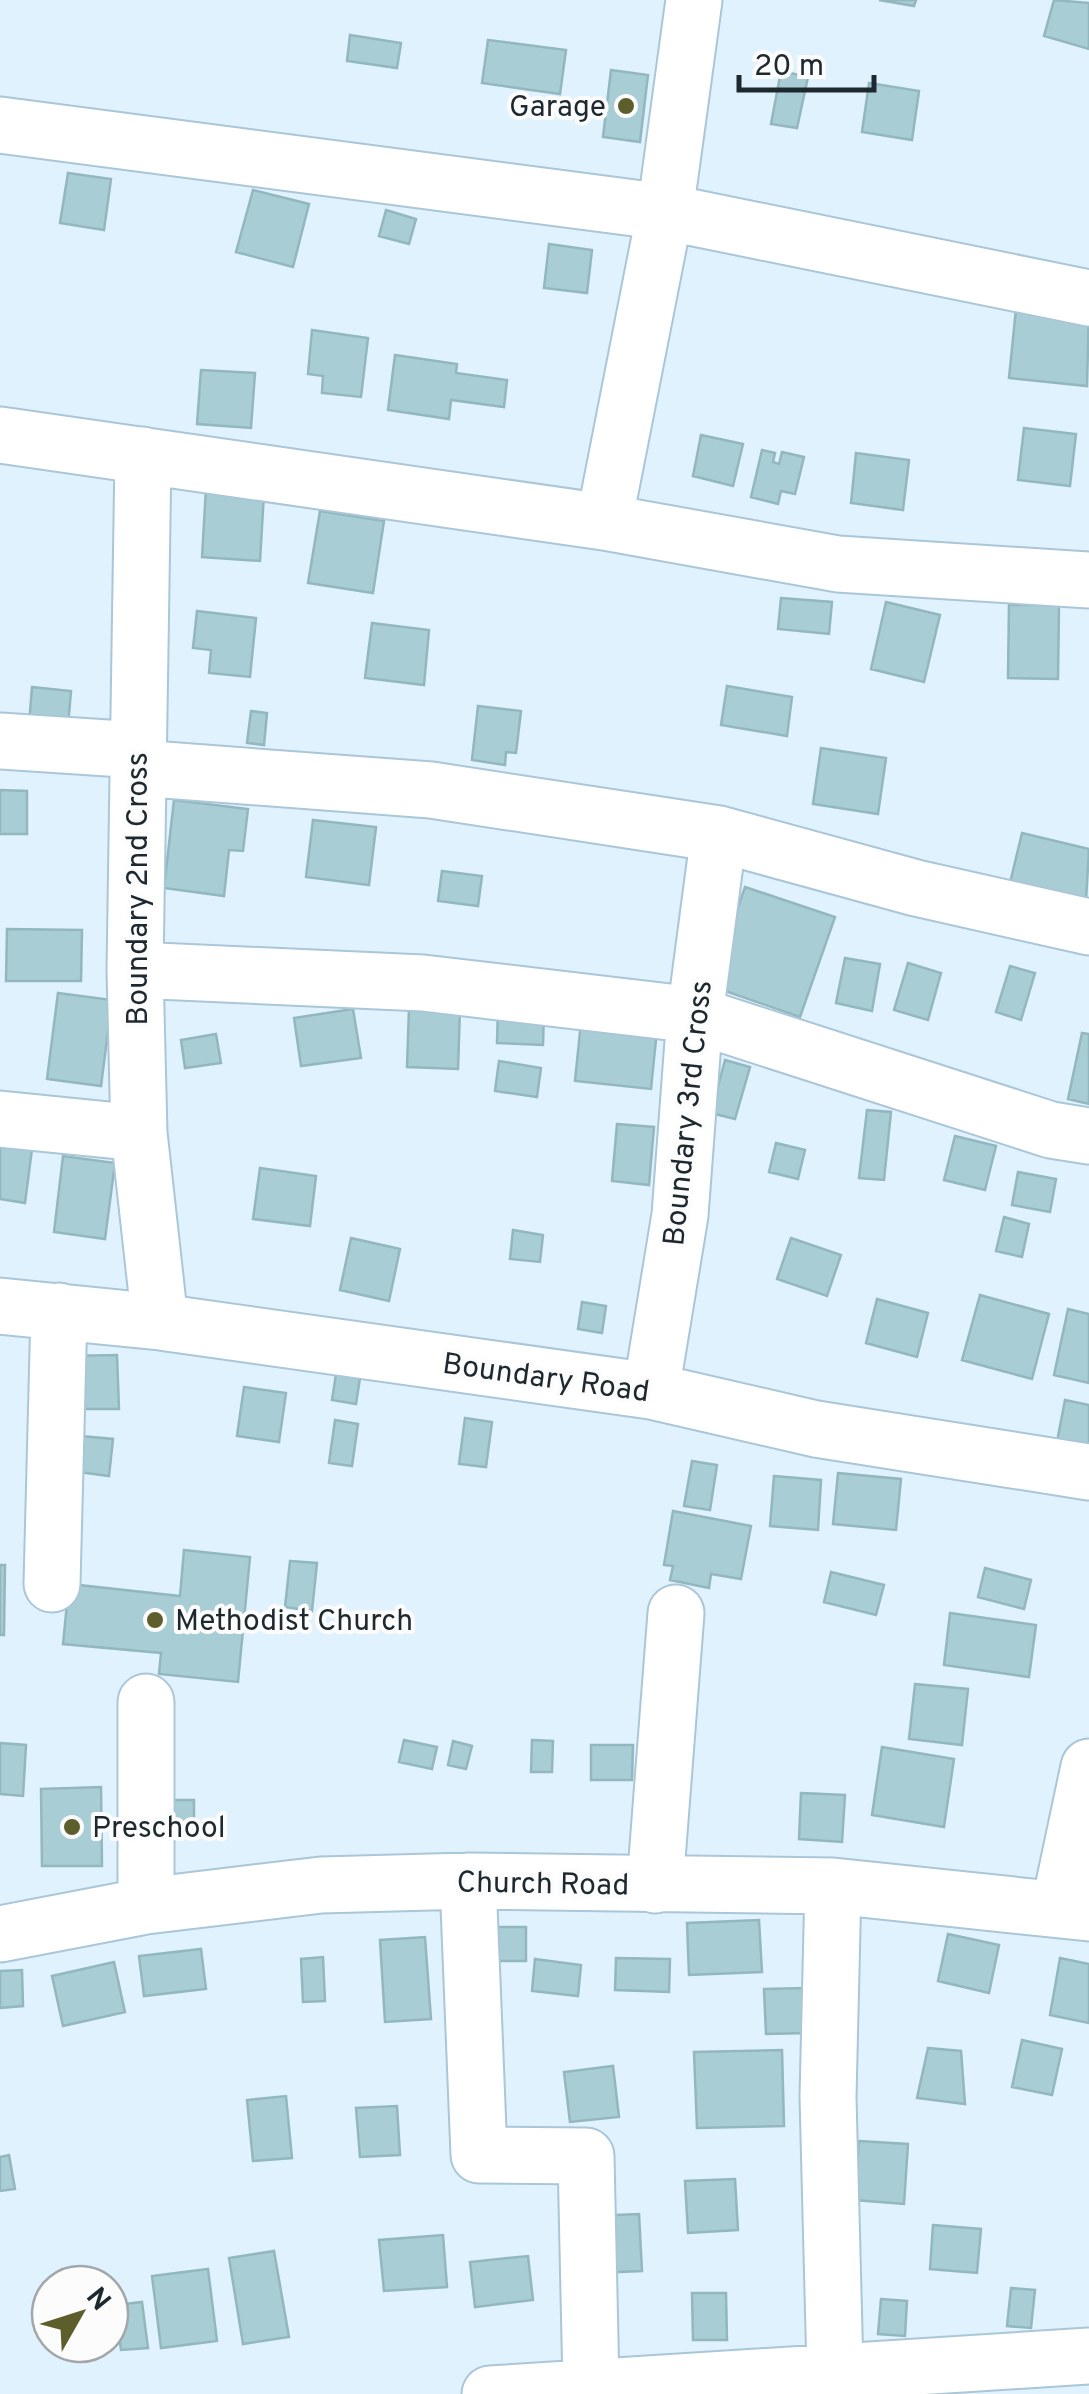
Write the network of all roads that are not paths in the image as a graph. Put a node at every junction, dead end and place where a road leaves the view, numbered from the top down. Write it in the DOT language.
graph roads {
  1 [pos="694,0"];
  2 [pos="0,125"];
  3 [pos="665,212"];
  4 [pos="1089,298"];
  5 [pos="0,436"];
  6 [pos="143,455"];
  7 [pos="604,522"];
  8 [pos="1089,580"];
  9 [pos="0,741"];
  10 [pos="138,759"];
  11 [pos="719,834"];
  12 [pos="1089,927"];
  13 [pos="134,970"];
  14 [pos="695,1015"];
  15 [pos="0,1119"];
  16 [pos="139,1133"];
  17 [pos="1089,1136"];
  18 [pos="0,1306"];
  19 [pos="59,1312"];
  20 [pos="160,1322"];
  21 [pos="650,1391"];
  22 [pos="1089,1472"];
  23 [pos="52,1584"];
  24 [pos="676,1613"];
  25 [pos="146,1702"];
  26 [pos="1089,1767"];
  27 [pos="468,1881"];
  28 [pos="655,1885"];
  29 [pos="833,1886"];
  30 [pos="146,1906"];
  31 [pos="1074,1910"];
  32 [pos="0,1934"];
  33 [pos="1083,2369"];
  34 [pos="835,2370"];
  35 [pos="566,2390"];
  36 [pos="490,2394"];
  1 -- 3 [label="street"];
  2 -- 3 [label="street"];
  3 -- 4 [label="street"];
  3 -- 7 [label="street"];
  5 -- 6 [label="street"];
  6 -- 7 [label="street"];
  6 -- 10 [label="street, Boundary 2nd Cross"];
  7 -- 8 [label="street"];
  9 -- 10 [label="street"];
  10 -- 11 [label="street"];
  10 -- 13 [label="street, Boundary 2nd Cross"];
  11 -- 12 [label="street"];
  11 -- 14 [label="street, Boundary 3rd Cross"];
  13 -- 14 [label="street"];
  13 -- 16 [label="street, Boundary 2nd Cross"];
  14 -- 17 [label="street"];
  14 -- 21 [label="street, Boundary 3rd Cross"];
  15 -- 16 [label="street"];
  16 -- 20 [label="street, Boundary 2nd Cross"];
  18 -- 19 [label="street, Boundary Road"];
  19 -- 20 [label="street, Boundary Road"];
  19 -- 23 [label="street"];
  20 -- 21 [label="street, Boundary Road"];
  21 -- 22 [label="street, Boundary Road"];
  24 -- 28 [label="street"];
  25 -- 30 [label="street"];
  26 -- 31 [label="street"];
  27 -- 28 [label="street, Church Road"];
  27 -- 30 [label="street, Church Road"];
  27 -- 35 [label="street"];
  28 -- 29 [label="street, Church Road"];
  29 -- 31 [label="street, Church Road"];
  29 -- 34 [label="street"];
  30 -- 32 [label="street, Church Road"];
  33 -- 34 [label="street"];
  34 -- 35 [label="street"];
  35 -- 36 [label="street"];
}
